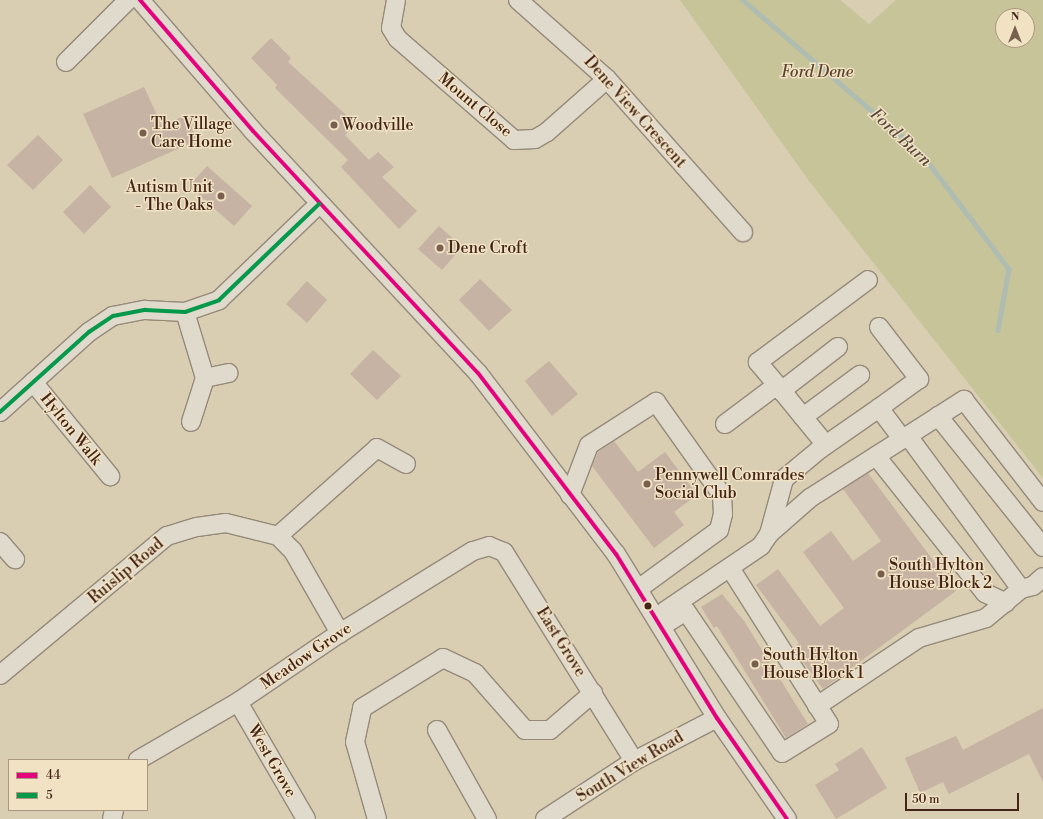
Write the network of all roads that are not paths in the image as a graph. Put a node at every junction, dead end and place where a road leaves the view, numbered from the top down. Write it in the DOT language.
graph roads {
  1 [pos="137,0"];
  2 [pos="396,0"];
  3 [pos="518,0"];
  4 [pos="66,62"];
  5 [pos="607,79"];
  6 [pos="319,204"];
  7 [pos="743,232"];
  8 [pos="868,280"];
  9 [pos="185,312"];
  10 [pos="879,327"];
  11 [pos="838,347"];
  12 [pos="228,373"];
  13 [pos="860,375"];
  14 [pos="206,378"];
  15 [pos="33,382"];
  16 [pos="779,388"];
  17 [pos="879,408"];
  18 [pos="0,412"];
  19 [pos="938,416"];
  20 [pos="803,417"];
  21 [pos="191,422"];
  22 [pos="725,424"];
  23 [pos="905,438"];
  24 [pos="826,445"];
  25 [pos="876,456"];
  26 [pos="406,464"];
  27 [pos="110,476"];
  28 [pos="570,495"];
  29 [pos="1043,502"];
  30 [pos="769,534"];
  31 [pos="278,536"];
  32 [pos="0,542"];
  33 [pos="1043,547"];
  34 [pos="474,551"];
  35 [pos="15,559"];
  36 [pos="730,568"];
  37 [pos="1043,577"];
  38 [pos="638,589"];
  39 [pos="1021,589"];
  40 [pos="1006,603"];
  41 [pos="659,621"];
  42 [pos="340,633"];
  43 [pos="0,676"];
  44 [pos="593,693"];
  45 [pos="238,702"];
  46 [pos="818,706"];
  47 [pos="717,718"];
  48 [pos="437,730"];
  49 [pos="140,759"];
  50 [pos="634,761"];
  51 [pos="306,819"];
  52 [pos="377,819"];
  53 [pos="487,819"];
  54 [pos="545,819"];
  55 [pos="787,819"];
  1 -- 4 [label="street"];
  1 -- 6 [label="street"];
  2 -- 5 [label="street, Mount Close"];
  3 -- 5 [label="street, Dene View Crescent"];
  5 -- 7 [label="street, Dene View Crescent"];
  6 -- 9 [label="street"];
  6 -- 28 [label="street"];
  8 -- 16 [label="street"];
  9 -- 14 [label="street"];
  9 -- 15 [label="street"];
  10 -- 17 [label="street"];
  11 -- 16 [label="street"];
  12 -- 14 [label="street"];
  13 -- 20 [label="street"];
  14 -- 21 [label="street"];
  15 -- 18 [label="street"];
  15 -- 27 [label="street, Hylton Walk"];
  16 -- 20 [label="street"];
  16 -- 22 [label="street"];
  17 -- 23 [label="street"];
  17 -- 24 [label="street"];
  19 -- 23 [label="street"];
  19 -- 29 [label="street"];
  19 -- 33 [label="street"];
  20 -- 24 [label="street"];
  23 -- 25 [label="street"];
  23 -- 39 [label="street"];
  24 -- 30 [label="street"];
  25 -- 30 [label="street"];
  25 -- 40 [label="street"];
  26 -- 31 [label="street"];
  28 -- 38 [label="street"];
  28 -- 38 [label="street"];
  30 -- 36 [label="street"];
  31 -- 42 [label="street"];
  31 -- 43 [label="street, Ruislip Road"];
  32 -- 35 [label="street"];
  34 -- 42 [label="street, Meadow Grove"];
  34 -- 44 [label="street, East Grove"];
  36 -- 41 [label="street"];
  36 -- 46 [label="street"];
  37 -- 39 [label="street"];
  38 -- 41 [label="street"];
  39 -- 40 [label="street"];
  40 -- 46 [label="street"];
  41 -- 46 [label="street"];
  41 -- 47 [label="street"];
  42 -- 45 [label="street, Meadow Grove"];
  44 -- 50 [label="street, East Grove"];
  44 -- 52 [label="street"];
  45 -- 49 [label="street, Meadow Grove"];
  45 -- 51 [label="street, West Grove"];
  47 -- 50 [label="street, South View Road"];
  47 -- 55 [label="street"];
  48 -- 53 [label="street"];
  50 -- 54 [label="street, South View Road"];
}
